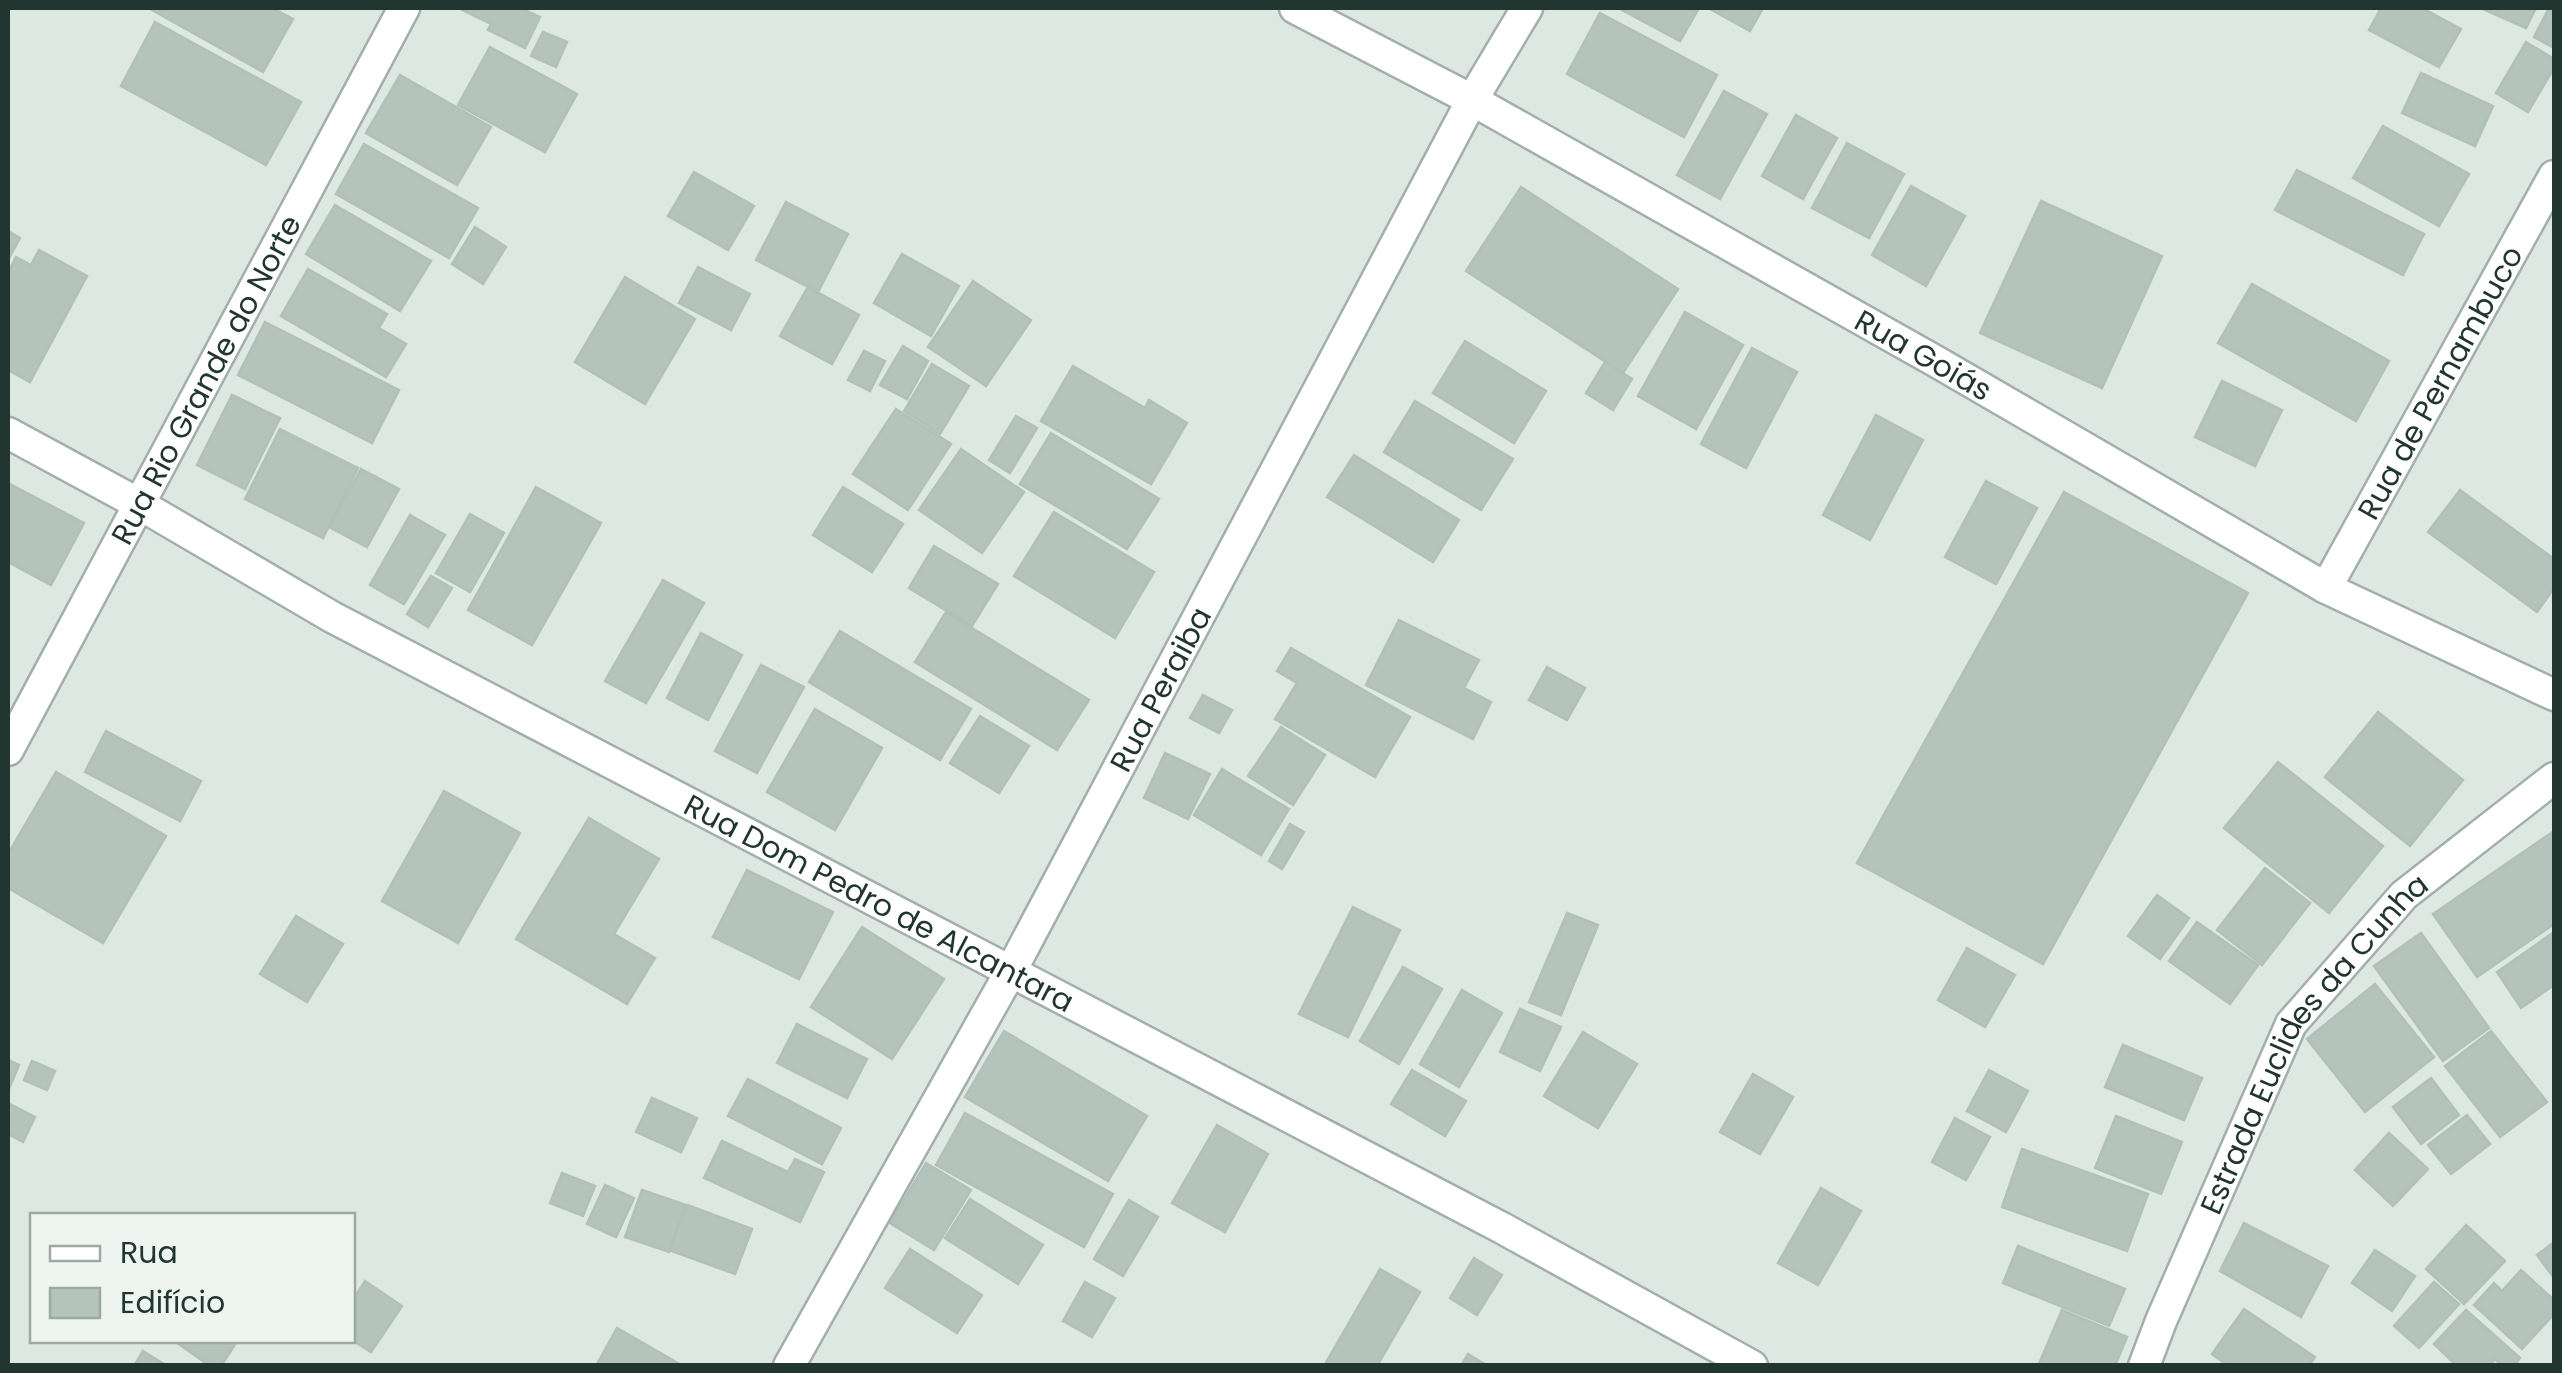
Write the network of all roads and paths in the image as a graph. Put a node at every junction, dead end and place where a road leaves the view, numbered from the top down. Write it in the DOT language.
graph roads {
  1 [pos="404,8"];
  2 [pos="1295,8"];
  3 [pos="1527,8"];
  4 [pos="1472,100"];
  5 [pos="2554,176"];
  6 [pos="8,433"];
  7 [pos="140,504"];
  8 [pos="2326,588"];
  9 [pos="2554,695"];
  10 [pos="8,750"];
  11 [pos="2554,778"];
  12 [pos="1012,969"];
  13 [pos="789,1366"];
  14 [pos="1752,1366"];
  15 [pos="2144,1366"];
  1 -- 7 [label="street, Rua Rio Grande do Norte"];
  2 -- 4 [label="street, Rua Goiás"];
  3 -- 4 [label="street, Rua Peraiba"];
  4 -- 8 [label="street, Rua Goiás"];
  4 -- 12 [label="street, Rua Peraiba"];
  5 -- 8 [label="street, Rua de Pernambuco"];
  6 -- 7 [label="street, Rua Dom Pedro de Alcantara"];
  7 -- 10 [label="street, Rua Rio Grande do Norte"];
  7 -- 12 [label="street, Rua Dom Pedro de Alcantara"];
  8 -- 9 [label="street, Rua Goiás"];
  11 -- 15 [label="street, Estrada Euclides da Cunha"];
  12 -- 13 [label="street, Rua Peraiba"];
  12 -- 14 [label="street, Rua Dom Pedro de Alcantara"];
}
